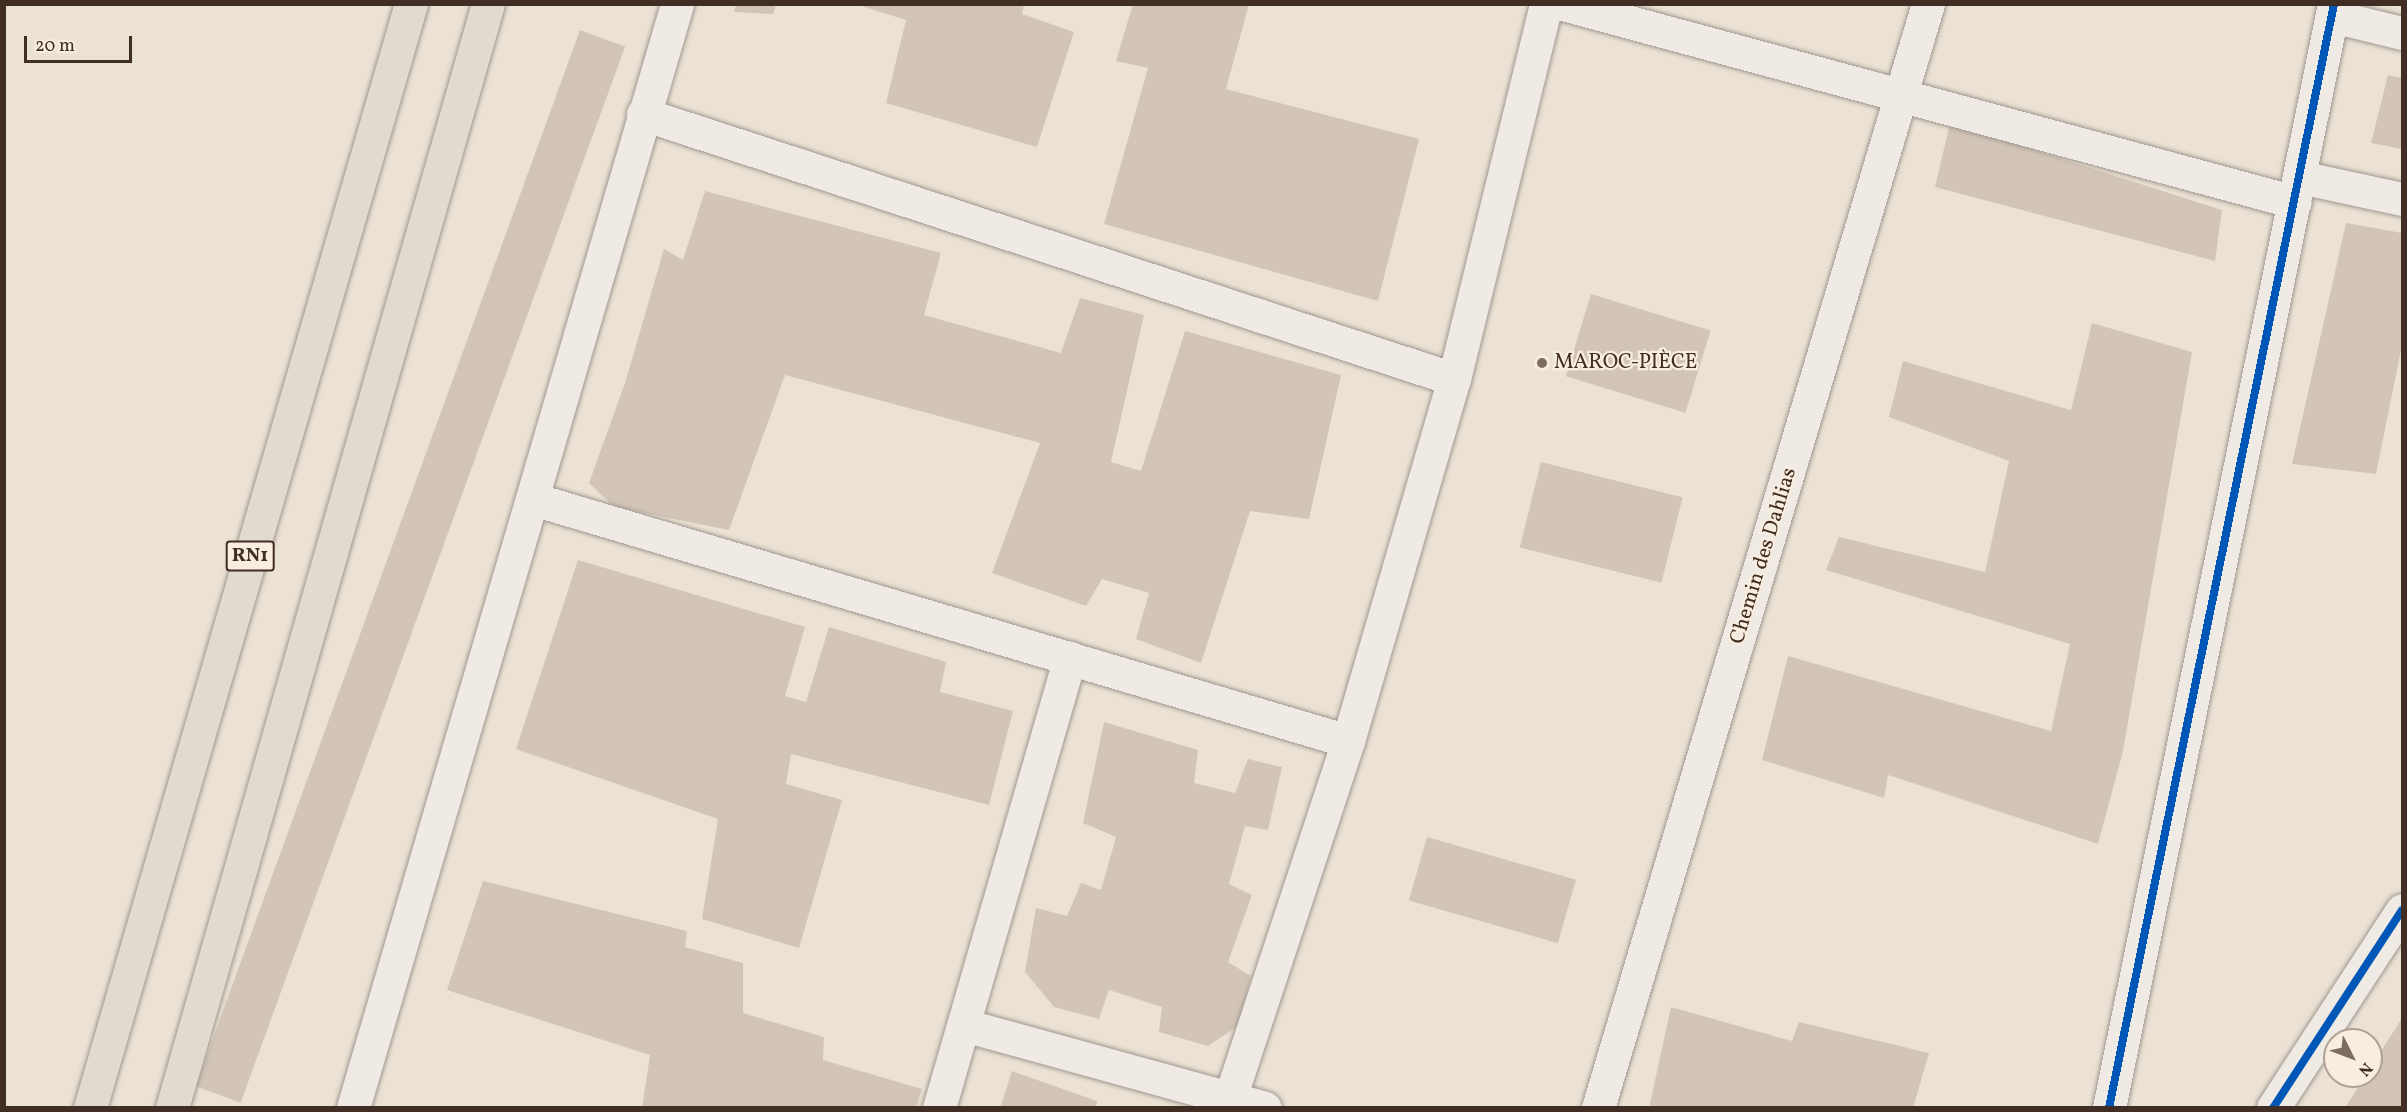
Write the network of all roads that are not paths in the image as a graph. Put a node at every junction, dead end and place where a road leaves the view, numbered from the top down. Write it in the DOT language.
graph roads {
  1 [pos="411,4"];
  2 [pos="488,4"];
  3 [pos="677,4"];
  4 [pos="1546,4"];
  5 [pos="1563,4"];
  6 [pos="1928,4"];
  7 [pos="2333,10"];
  8 [pos="2403,33"];
  9 [pos="1904,94"];
  10 [pos="643,114"];
  11 [pos="2298,190"];
  12 [pos="2403,199"];
  13 [pos="1454,379"];
  14 [pos="533,499"];
  15 [pos="1071,658"];
  16 [pos="1348,741"];
  17 [pos="2403,910"];
  18 [pos="964,1025"];
  19 [pos="1230,1098"];
  20 [pos="90,1107"];
  21 [pos="172,1107"];
  22 [pos="353,1107"];
  23 [pos="939,1107"];
  24 [pos="1265,1107"];
  25 [pos="1598,1107"];
  26 [pos="2109,1107"];
  27 [pos="2273,1107"];
  1 -- 20 [label="highway, RN1"];
  2 -- 21 [label="highway"];
  3 -- 10 [label="street"];
  4 -- 13 [label="street"];
  5 -- 9 [label="street"];
  6 -- 9 [label="street, Chemin des Dahlias"];
  7 -- 8 [label="street"];
  7 -- 11 [label="street"];
  9 -- 11 [label="street"];
  9 -- 25 [label="street, Chemin des Dahlias"];
  10 -- 13 [label="street"];
  10 -- 14 [label="street"];
  11 -- 12 [label="street"];
  11 -- 26 [label="street"];
  13 -- 16 [label="street"];
  14 -- 15 [label="street"];
  14 -- 22 [label="street"];
  15 -- 16 [label="street"];
  15 -- 18 [label="street"];
  16 -- 19 [label="street"];
  17 -- 27 [label="street"];
  18 -- 19 [label="street"];
  18 -- 23 [label="street"];
  19 -- 24 [label="street"];
}
